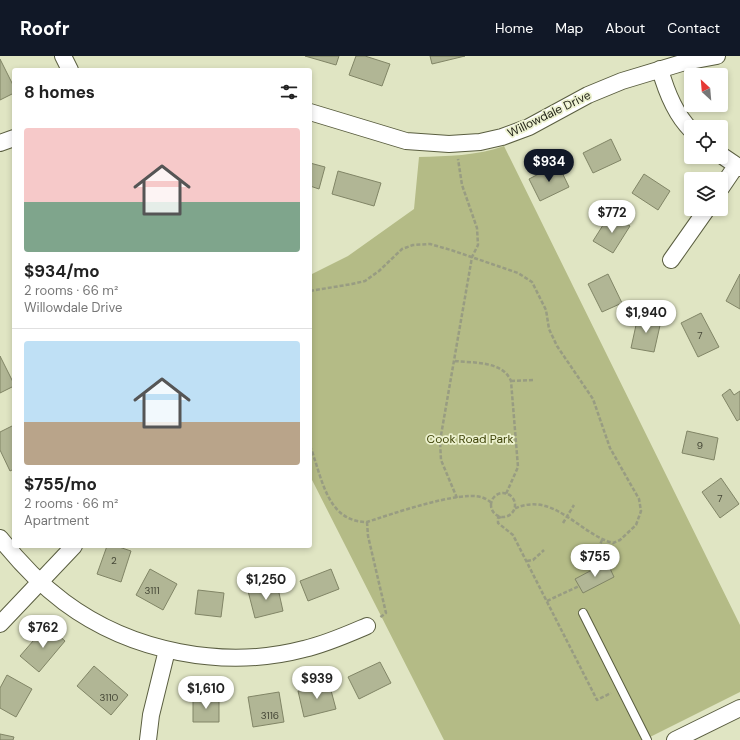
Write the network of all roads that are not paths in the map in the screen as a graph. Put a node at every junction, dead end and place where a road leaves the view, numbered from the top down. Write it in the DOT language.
graph roads {
  1 [pos="63,56"];
  2 [pos="716,56"];
  3 [pos="69,68"];
  4 [pos="660,69"];
  5 [pos="312,113"];
  6 [pos="684,122"];
  7 [pos="12,139"];
  8 [pos="0,143"];
  9 [pos="728,160"];
  10 [pos="738,167"];
  11 [pos="728,179"];
  12 [pos="702,216"];
  13 [pos="671,260"];
  14 [pos="0,538"];
  15 [pos="72,548"];
  16 [pos="40,582"];
  17 [pos="583,613"];
  18 [pos="0,624"];
  19 [pos="367,626"];
  20 [pos="167,650"];
  21 [pos="740,708"];
  22 [pos="148,740"];
  23 [pos="647,740"];
  24 [pos="675,740"];
  1 -- 3 [label="street"];
  2 -- 4 [label="street, Willowdale Drive"];
  4 -- 5 [label="street, Willowdale Drive"];
  4 -- 6 [label="street"];
  7 -- 8 [label="street"];
  9 -- 10 [label="street"];
  10 -- 11 [label="street"];
  12 -- 13 [label="street"];
  14 -- 16 [label="street"];
  15 -- 16 [label="street"];
  16 -- 18 [label="street"];
  16 -- 20 [label="street"];
  17 -- 23 [label="lane"];
  19 -- 20 [label="street"];
  20 -- 22 [label="street"];
  21 -- 24 [label="street"];
}
